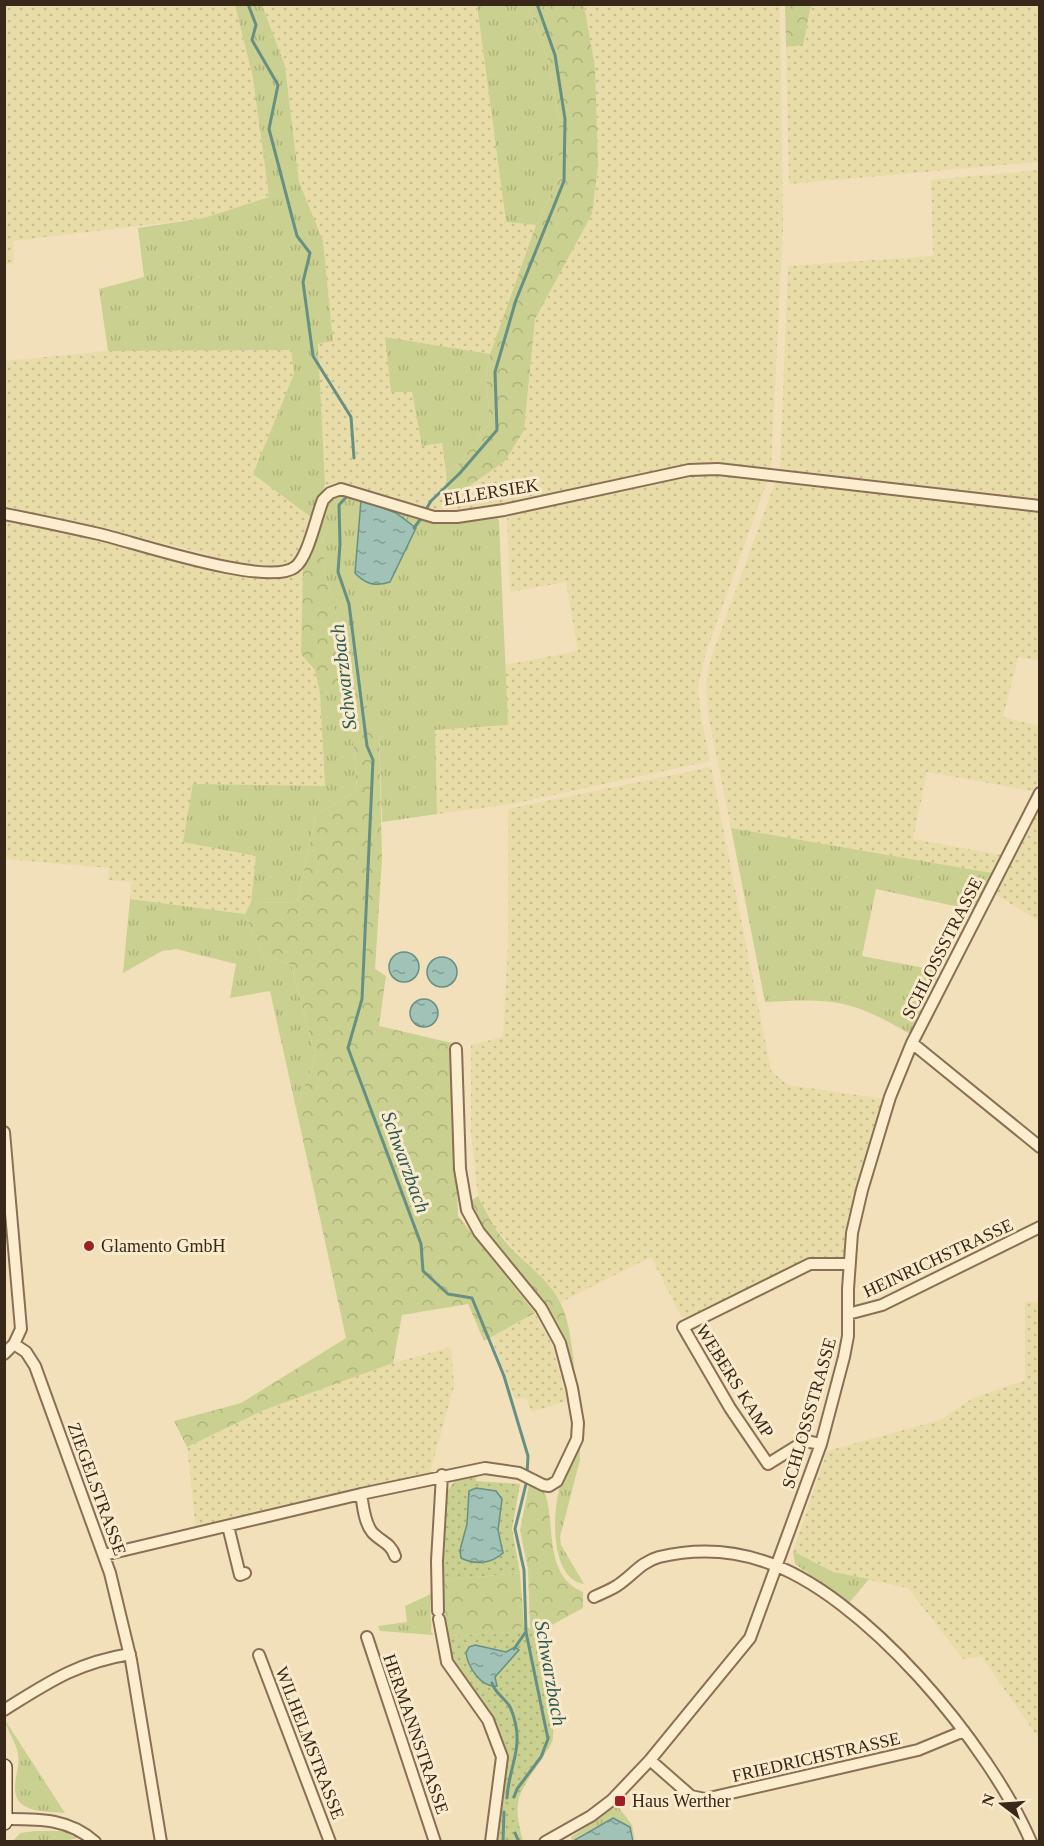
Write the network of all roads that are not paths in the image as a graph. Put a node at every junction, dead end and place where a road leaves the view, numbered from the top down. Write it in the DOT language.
graph roads {
  1 [pos="1040,506"];
  2 [pos="4,514"];
  3 [pos="1040,793"];
  4 [pos="912,1042"];
  5 [pos="456,1049"];
  6 [pos="4,1132"];
  7 [pos="1040,1147"];
  8 [pos="1040,1227"];
  9 [pos="849,1264"];
  10 [pos="848,1314"];
  11 [pos="14,1344"];
  12 [pos="4,1354"];
  13 [pos="821,1444"];
  14 [pos="442,1475"];
  15 [pos="361,1494"];
  16 [pos="228,1526"];
  17 [pos="104,1555"];
  18 [pos="395,1556"];
  19 [pos="777,1566"];
  20 [pos="245,1574"];
  21 [pos="594,1597"];
  22 [pos="367,1637"];
  23 [pos="130,1654"];
  24 [pos="259,1655"];
  25 [pos="4,1710"];
  26 [pos="964,1731"];
  27 [pos="651,1760"];
  28 [pos="4,1767"];
  29 [pos="5,1821"];
  30 [pos="95,1842"];
  31 [pos="161,1842"];
  32 [pos="330,1842"];
  33 [pos="435,1842"];
  34 [pos="491,1842"];
  35 [pos="545,1842"];
  36 [pos="1031,1842"];
  1 -- 2 [label="street, ELLERSIEK"];
  3 -- 4 [label="street, SCHLOSSSTRASSE"];
  4 -- 7 [label="street"];
  4 -- 9 [label="street, SCHLOSSSTRASSE"];
  5 -- 14 [label="street"];
  6 -- 11 [label="street"];
  8 -- 10 [label="street, HEINRICHSTRASSE"];
  9 -- 10 [label="street, SCHLOSSSTRASSE"];
  9 -- 13 [label="street, WEBERS KAMP"];
  10 -- 13 [label="street, SCHLOSSSTRASSE"];
  11 -- 12 [label="street"];
  11 -- 17 [label="street, ZIEGELSTRASSE"];
  13 -- 19 [label="street, SCHLOSSSTRASSE"];
  14 -- 15 [label="street"];
  14 -- 34 [label="street"];
  15 -- 16 [label="street"];
  15 -- 18 [label="street"];
  16 -- 17 [label="street"];
  16 -- 20 [label="street"];
  17 -- 23 [label="street, ZIEGELSTRASSE"];
  19 -- 21 [label="street"];
  19 -- 26 [label="street"];
  19 -- 27 [label="street, SCHLOSSSTRASSE"];
  22 -- 33 [label="street, HERMANNSTRASSE"];
  23 -- 25 [label="street"];
  23 -- 31 [label="street, ZIEGELSTRASSE"];
  24 -- 32 [label="street, WILHELMSTRASSE"];
  26 -- 27 [label="street, FRIEDRICHSTRASSE"];
  26 -- 36 [label="street"];
  27 -- 35 [label="street, SCHLOSSSTRASSE"];
  28 -- 29 [label="main road"];
  29 -- 30 [label="street"];
}
